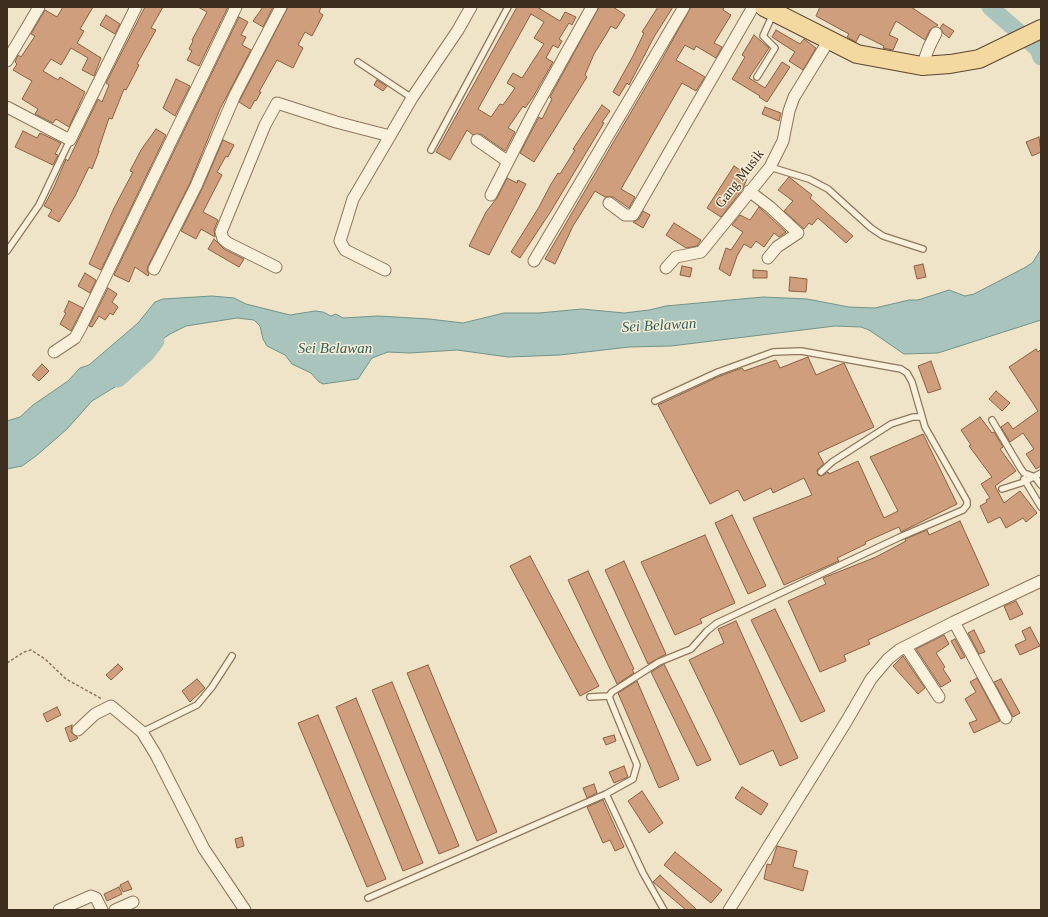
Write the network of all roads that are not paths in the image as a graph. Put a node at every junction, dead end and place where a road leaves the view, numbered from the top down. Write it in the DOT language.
graph roads {
  1 [pos="39,7"];
  2 [pos="136,7"];
  3 [pos="236,7"];
  4 [pos="281,7"];
  5 [pos="471,7"];
  6 [pos="508,7"];
  7 [pos="592,7"];
  8 [pos="684,7"];
  9 [pos="753,7"];
  10 [pos="769,10"];
  11 [pos="1041,29"];
  12 [pos="936,32"];
  13 [pos="829,40"];
  14 [pos="7,61"];
  15 [pos="358,62"];
  16 [pos="922,66"];
  17 [pos="757,77"];
  18 [pos="412,98"];
  19 [pos="7,107"];
  20 [pos="390,136"];
  21 [pos="70,140"];
  22 [pos="477,140"];
  23 [pos="431,150"];
  24 [pos="507,161"];
  25 [pos="770,167"];
  26 [pos="749,191"];
  27 [pos="491,195"];
  28 [pos="609,204"];
  29 [pos="923,249"];
  30 [pos="7,251"];
  31 [pos="768,258"];
  32 [pos="534,261"];
  33 [pos="276,267"];
  34 [pos="154,268"];
  35 [pos="666,268"];
  36 [pos="386,270"];
  37 [pos="54,352"];
  38 [pos="655,401"];
  39 [pos="921,417"];
  40 [pos="992,420"];
  41 [pos="821,472"];
  42 [pos="1024,473"];
  43 [pos="1041,473"];
  44 [pos="1035,477"];
  45 [pos="1024,482"];
  46 [pos="1041,485"];
  47 [pos="1002,489"];
  48 [pos="1040,503"];
  49 [pos="1041,582"];
  50 [pos="954,622"];
  51 [pos="906,647"];
  52 [pos="232,656"];
  53 [pos="609,696"];
  54 [pos="590,697"];
  55 [pos="939,697"];
  56 [pos="1006,718"];
  57 [pos="78,730"];
  58 [pos="142,732"];
  59 [pos="606,794"];
  60 [pos="368,898"];
  61 [pos="133,902"];
  62 [pos="59,910"];
  63 [pos="102,910"];
  64 [pos="114,910"];
  65 [pos="245,910"];
  66 [pos="664,910"];
  67 [pos="729,910"];
  1 -- 14 [label="street"];
  2 -- 21 [label="street"];
  3 -- 37 [label="street"];
  4 -- 34 [label="street"];
  5 -- 18 [label="street"];
  6 -- 23 [label="lane"];
  7 -- 24 [label="street"];
  8 -- 32 [label="street"];
  9 -- 28 [label="street"];
  10 -- 13 [label="main road"];
  10 -- 17 [label="lane"];
  11 -- 16 [label="main road"];
  12 -- 16 [label="street"];
  13 -- 16 [label="main road"];
  13 -- 25 [label="street, Gang Musik"];
  15 -- 18 [label="lane"];
  18 -- 20 [label="street"];
  19 -- 21 [label="street"];
  20 -- 33 [label="street"];
  20 -- 36 [label="street"];
  21 -- 30 [label="lane"];
  22 -- 24 [label="street"];
  24 -- 27 [label="street"];
  25 -- 26 [label="street, Gang Musik"];
  25 -- 29 [label="lane"];
  26 -- 31 [label="street"];
  26 -- 35 [label="street, Gang Musik"];
  38 -- 39 [label="lane"];
  39 -- 41 [label="lane"];
  39 -- 53 [label="lane"];
  40 -- 42 [label="lane"];
  42 -- 44 [label="lane"];
  42 -- 45 [label="lane"];
  43 -- 44 [label="lane"];
  44 -- 45 [label="lane"];
  44 -- 46 [label="lane"];
  45 -- 47 [label="lane"];
  45 -- 48 [label="lane"];
  49 -- 50 [label="street"];
  50 -- 51 [label="street"];
  50 -- 56 [label="street"];
  51 -- 55 [label="street"];
  51 -- 67 [label="street"];
  52 -- 58 [label="lane"];
  53 -- 54 [label="lane"];
  53 -- 59 [label="lane"];
  57 -- 58 [label="street"];
  58 -- 65 [label="street"];
  59 -- 60 [label="lane"];
  59 -- 66 [label="lane"];
  61 -- 64 [label="street"];
  62 -- 63 [label="street"];
}
